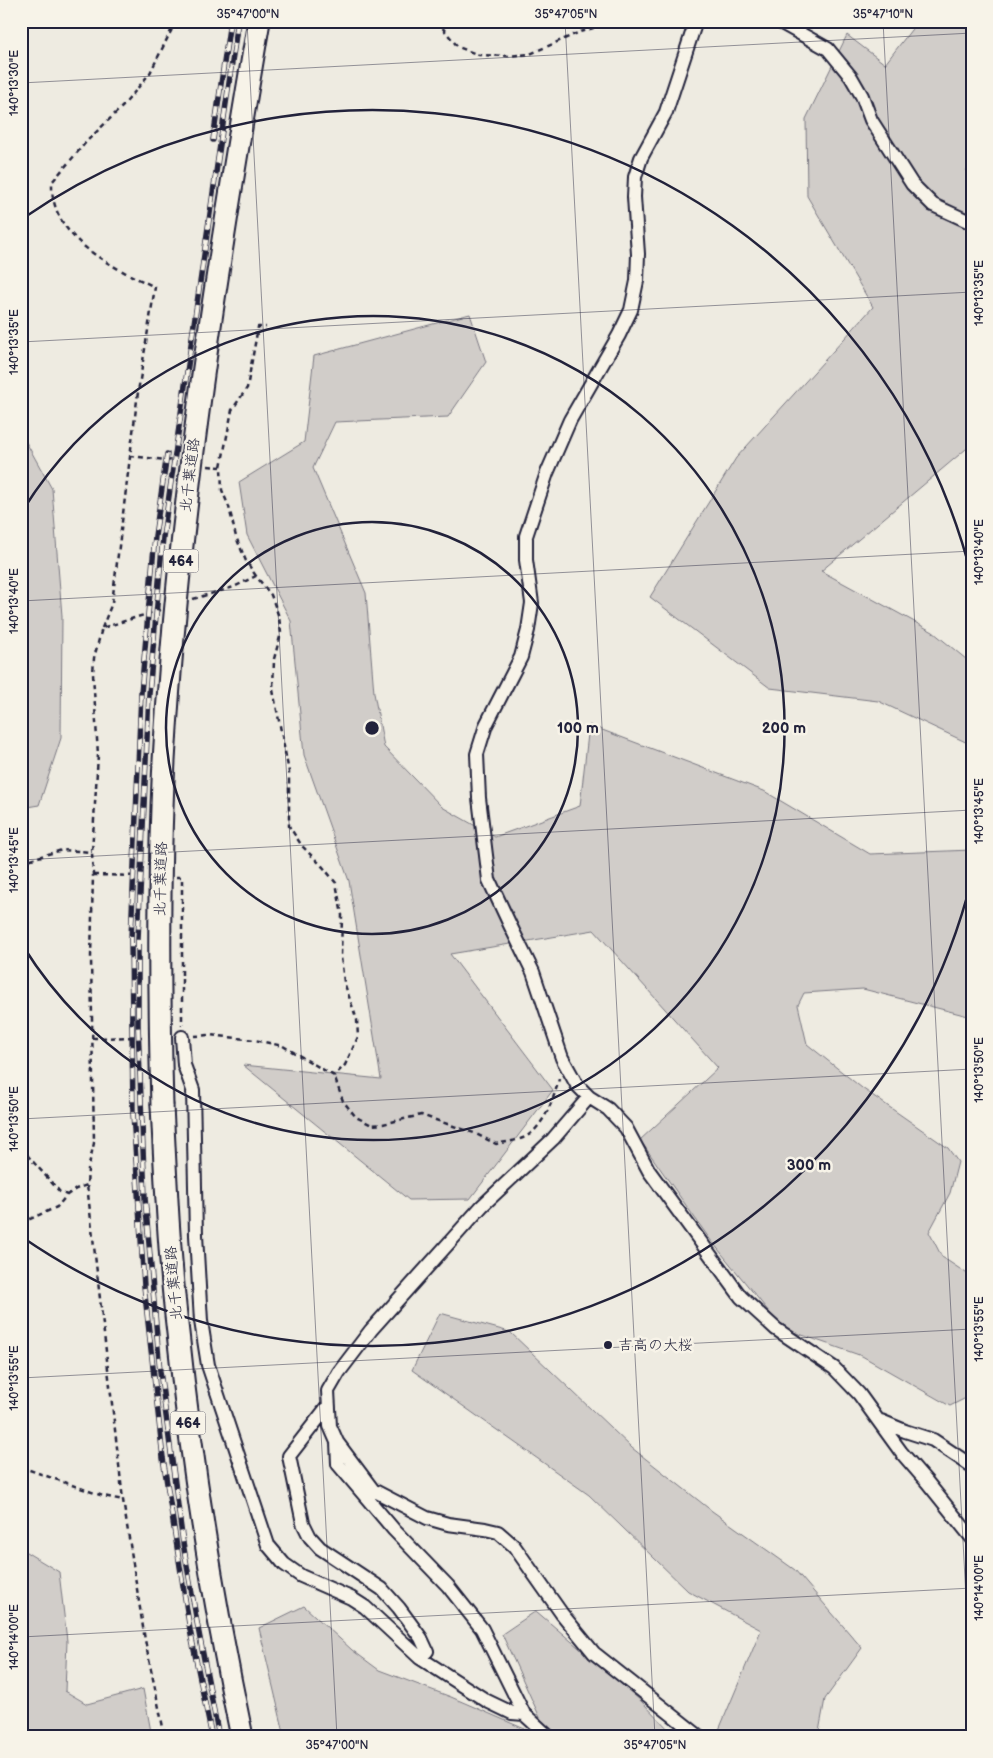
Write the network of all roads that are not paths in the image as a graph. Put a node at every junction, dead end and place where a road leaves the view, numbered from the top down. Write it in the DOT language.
graph roads {
  1 [pos="259,21"];
  2 [pos="696,21"];
  3 [pos="778,21"];
  4 [pos="972,223"];
  5 [pos="182,1037"];
  6 [pos="589,1097"];
  7 [pos="328,1406"];
  8 [pos="880,1421"];
  9 [pos="336,1442"];
  10 [pos="972,1466"];
  11 [pos="972,1538"];
  12 [pos="420,1658"];
  13 [pos="524,1714"];
  14 [pos="242,1737"];
  15 [pos="549,1737"];
  16 [pos="700,1737"];
  1 -- 14 [label="highway, 北千葉道路 / 464, bridge"];
  2 -- 6 [label="street"];
  3 -- 4 [label="street"];
  5 -- 12 [label="street"];
  6 -- 7 [label="street"];
  6 -- 8 [label="street"];
  7 -- 9 [label="street"];
  7 -- 12 [label="street"];
  8 -- 10 [label="street"];
  8 -- 11 [label="street"];
  9 -- 13 [label="street"];
  9 -- 16 [label="street"];
  12 -- 13 [label="street"];
  13 -- 15 [label="street"];
}
